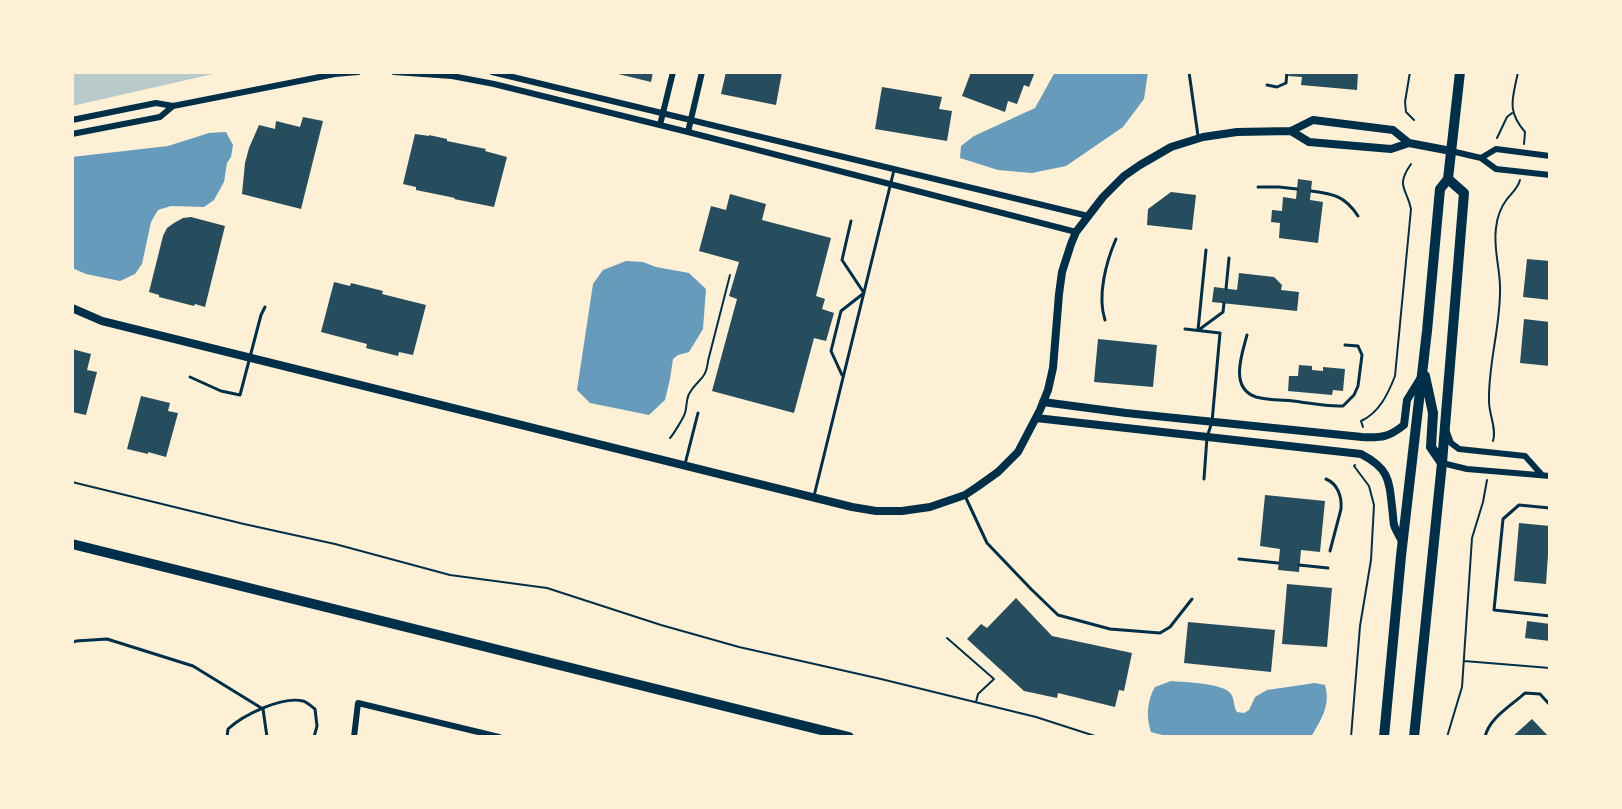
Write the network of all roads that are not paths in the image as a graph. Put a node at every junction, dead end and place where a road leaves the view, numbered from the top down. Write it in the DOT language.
graph roads {
  1 [pos="358,72"];
  2 [pos="393,72"];
  3 [pos="492,72"];
  4 [pos="673,72"];
  5 [pos="702,72"];
  6 [pos="1190,72"];
  7 [pos="1287,72"];
  8 [pos="1460,72"];
  9 [pos="1267,85"];
  10 [pos="173,106"];
  11 [pos="663,113"];
  12 [pos="72,120"];
  13 [pos="691,120"];
  14 [pos="660,125"];
  15 [pos="1291,131"];
  16 [pos="688,132"];
  17 [pos="72,134"];
  18 [pos="1198,138"];
  19 [pos="1409,143"];
  20 [pos="1451,151"];
  21 [pos="1550,156"];
  22 [pos="1481,158"];
  23 [pos="894,169"];
  24 [pos="1550,175"];
  25 [pos="1448,179"];
  26 [pos="891,184"];
  27 [pos="1258,187"];
  28 [pos="1297,189"];
  29 [pos="1311,191"];
  30 [pos="1088,216"];
  31 [pos="1358,216"];
  32 [pos="851,221"];
  33 [pos="1076,232"];
  34 [pos="1116,239"];
  35 [pos="1206,250"];
  36 [pos="1229,258"];
  37 [pos="1226,289"];
  38 [pos="864,293"];
  39 [pos="1224,303"];
  40 [pos="264,307"];
  41 [pos="72,308"];
  42 [pos="1105,320"];
  43 [pos="1185,329"];
  44 [pos="1198,330"];
  45 [pos="1247,335"];
  46 [pos="1345,345"];
  47 [pos="250,358"];
  48 [pos="1423,372"];
  49 [pos="190,377"];
  50 [pos="843,377"];
  51 [pos="1043,402"];
  52 [pos="698,413"];
  53 [pos="1036,418"];
  54 [pos="1212,422"];
  55 [pos="1445,424"];
  56 [pos="1207,437"];
  57 [pos="1442,463"];
  58 [pos="684,465"];
  59 [pos="1546,475"];
  60 [pos="1326,478"];
  61 [pos="1204,479"];
  62 [pos="964,495"];
  63 [pos="813,497"];
  64 [pos="1550,508"];
  65 [pos="1403,543"];
  66 [pos="72,544"];
  67 [pos="1330,551"];
  68 [pos="1239,559"];
  69 [pos="1278,563"];
  70 [pos="1299,565"];
  71 [pos="1328,567"];
  72 [pos="1192,599"];
  73 [pos="1550,616"];
  74 [pos="72,643"];
  75 [pos="1550,705"];
  76 [pos="263,709"];
  77 [pos="227,737"];
  78 [pos="267,737"];
  79 [pos="314,737"];
  80 [pos="354,737"];
  81 [pos="499,737"];
  82 [pos="849,737"];
  83 [pos="1384,737"];
  84 [pos="1414,737"];
  85 [pos="1485,737"];
  1 -- 10 [label="street"];
  2 -- 14 [label="street"];
  3 -- 11 [label="street"];
  4 -- 11 [label="street"];
  5 -- 13 [label="street"];
  6 -- 18 [label="lane"];
  7 -- 9 [label="lane"];
  8 -- 20 [label="highway"];
  10 -- 12 [label="street"];
  10 -- 17 [label="street"];
  11 -- 13 [label="street"];
  11 -- 14 [label="street"];
  13 -- 16 [label="street"];
  13 -- 23 [label="street"];
  14 -- 16 [label="street"];
  15 -- 18 [label="street"];
  15 -- 19 [label="street"];
  15 -- 19 [label="street"];
  16 -- 26 [label="street"];
  18 -- 30 [label="street"];
  19 -- 20 [label="street"];
  20 -- 22 [label="street"];
  20 -- 25 [label="highway"];
  21 -- 22 [label="street"];
  22 -- 24 [label="street"];
  23 -- 26 [label="lane"];
  23 -- 30 [label="street"];
  25 -- 48 [label="highway"];
  25 -- 55 [label="highway"];
  26 -- 33 [label="street"];
  26 -- 38 [label="lane"];
  27 -- 28 [label="lane"];
  29 -- 31 [label="lane"];
  30 -- 33 [label="street"];
  32 -- 38 [label="lane"];
  33 -- 51 [label="street"];
  34 -- 42 [label="lane"];
  35 -- 44 [label="lane"];
  36 -- 37 [label="lane"];
  38 -- 50 [label="lane"];
  38 -- 50 [label="lane"];
  39 -- 44 [label="lane"];
  40 -- 47 [label="lane"];
  41 -- 47 [label="street"];
  43 -- 44 [label="lane"];
  44 -- 54 [label="lane"];
  45 -- 46 [label="lane"];
  47 -- 49 [label="lane"];
  47 -- 58 [label="street"];
  48 -- 54 [label="street"];
  48 -- 57 [label="highway"];
  48 -- 65 [label="highway"];
  50 -- 63 [label="lane"];
  51 -- 53 [label="street"];
  51 -- 54 [label="street"];
  52 -- 58 [label="lane"];
  53 -- 56 [label="street"];
  53 -- 62 [label="street"];
  54 -- 56 [label="lane"];
  55 -- 57 [label="highway"];
  55 -- 59 [label="street"];
  56 -- 61 [label="lane"];
  56 -- 65 [label="street"];
  57 -- 59 [label="street"];
  57 -- 84 [label="highway"];
  58 -- 63 [label="street"];
  60 -- 67 [label="lane"];
  62 -- 63 [label="street"];
  62 -- 72 [label="lane"];
  64 -- 73 [label="lane"];
  65 -- 83 [label="highway"];
  66 -- 82 [label="highway"];
  68 -- 69 [label="lane"];
  70 -- 71 [label="lane"];
  74 -- 76 [label="lane"];
  75 -- 85 [label="lane"];
  76 -- 77 [label="lane"];
  76 -- 78 [label="lane"];
  76 -- 79 [label="lane"];
  80 -- 81 [label="street"];
}
